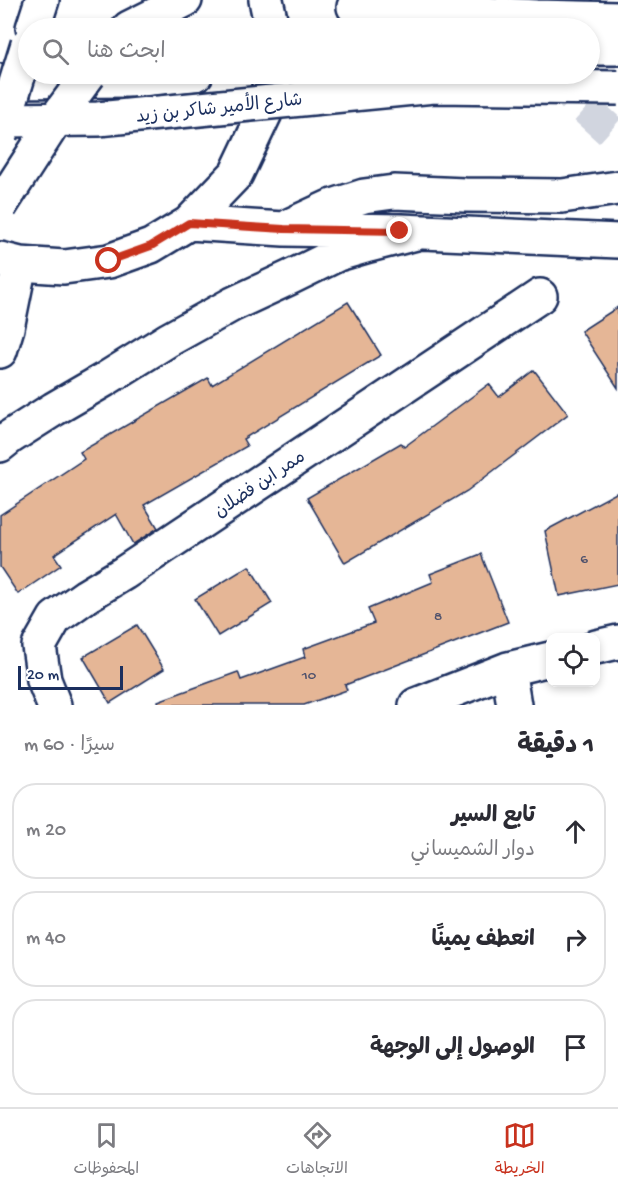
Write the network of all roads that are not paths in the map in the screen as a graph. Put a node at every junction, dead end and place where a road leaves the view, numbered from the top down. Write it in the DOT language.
graph roads {
  1 [pos="42,0"];
  2 [pos="149,0"];
  3 [pos="185,0"];
  4 [pos="267,0"];
  5 [pos="341,4"];
  6 [pos="36,18"];
  7 [pos="136,18"];
  8 [pos="149,18"];
  9 [pos="270,18"];
  10 [pos="389,18"];
  11 [pos="578,18"];
  12 [pos="600,19"];
  13 [pos="618,19"];
  14 [pos="600,48"];
  15 [pos="618,48"];
  16 [pos="18,76"];
  17 [pos="0,81"];
  18 [pos="18,81"];
  19 [pos="82,84"];
  20 [pos="269,84"];
  21 [pos="600,84"];
  22 [pos="618,90"];
  23 [pos="0,120"];
  24 [pos="0,135"];
  25 [pos="618,188"];
  26 [pos="0,206"];
  27 [pos="189,223"];
  28 [pos="284,229"];
  29 [pos="420,232"];
  30 [pos="618,241"];
  31 [pos="10,262"];
  32 [pos="540,296"];
  33 [pos="0,351"];
  34 [pos="0,445"];
  35 [pos="618,642"];
  36 [pos="600,646"];
  37 [pos="546,660"];
  38 [pos="508,669"];
  39 [pos="54,705"];
  40 [pos="416,705"];
  41 [pos="514,705"];
  1 -- 6 [label="main road"];
  2 -- 7 [label="main road"];
  3 -- 8 [label="main road"];
  4 -- 9 [label="main road"];
  5 -- 10 [label="main road"];
  5 -- 11 [label="main road"];
  12 -- 13 [label="main road"];
  14 -- 15 [label="main road"];
  16 -- 24 [label="main road, bridge"];
  17 -- 18 [label="main road, شارع الأمير شاكر بن زيد, bridge"];
  19 -- 26 [label="main road, bridge"];
  20 -- 27 [label="main road"];
  21 -- 22 [label="main road"];
  22 -- 23 [label="main road, شارع الأمير شاكر بن زيد, bridge"];
  25 -- 28 [label="main road"];
  27 -- 28 [label="main road"];
  27 -- 31 [label="main road"];
  28 -- 29 [label="main road"];
  29 -- 30 [label="main road"];
  29 -- 34 [label="main road"];
  31 -- 33 [label="main road"];
  32 -- 39 [label="main road, ممر ابن فضلان"];
  35 -- 36 [label="main road"];
  37 -- 38 [label="main road"];
  38 -- 40 [label="main road"];
  38 -- 41 [label="main road"];
}
